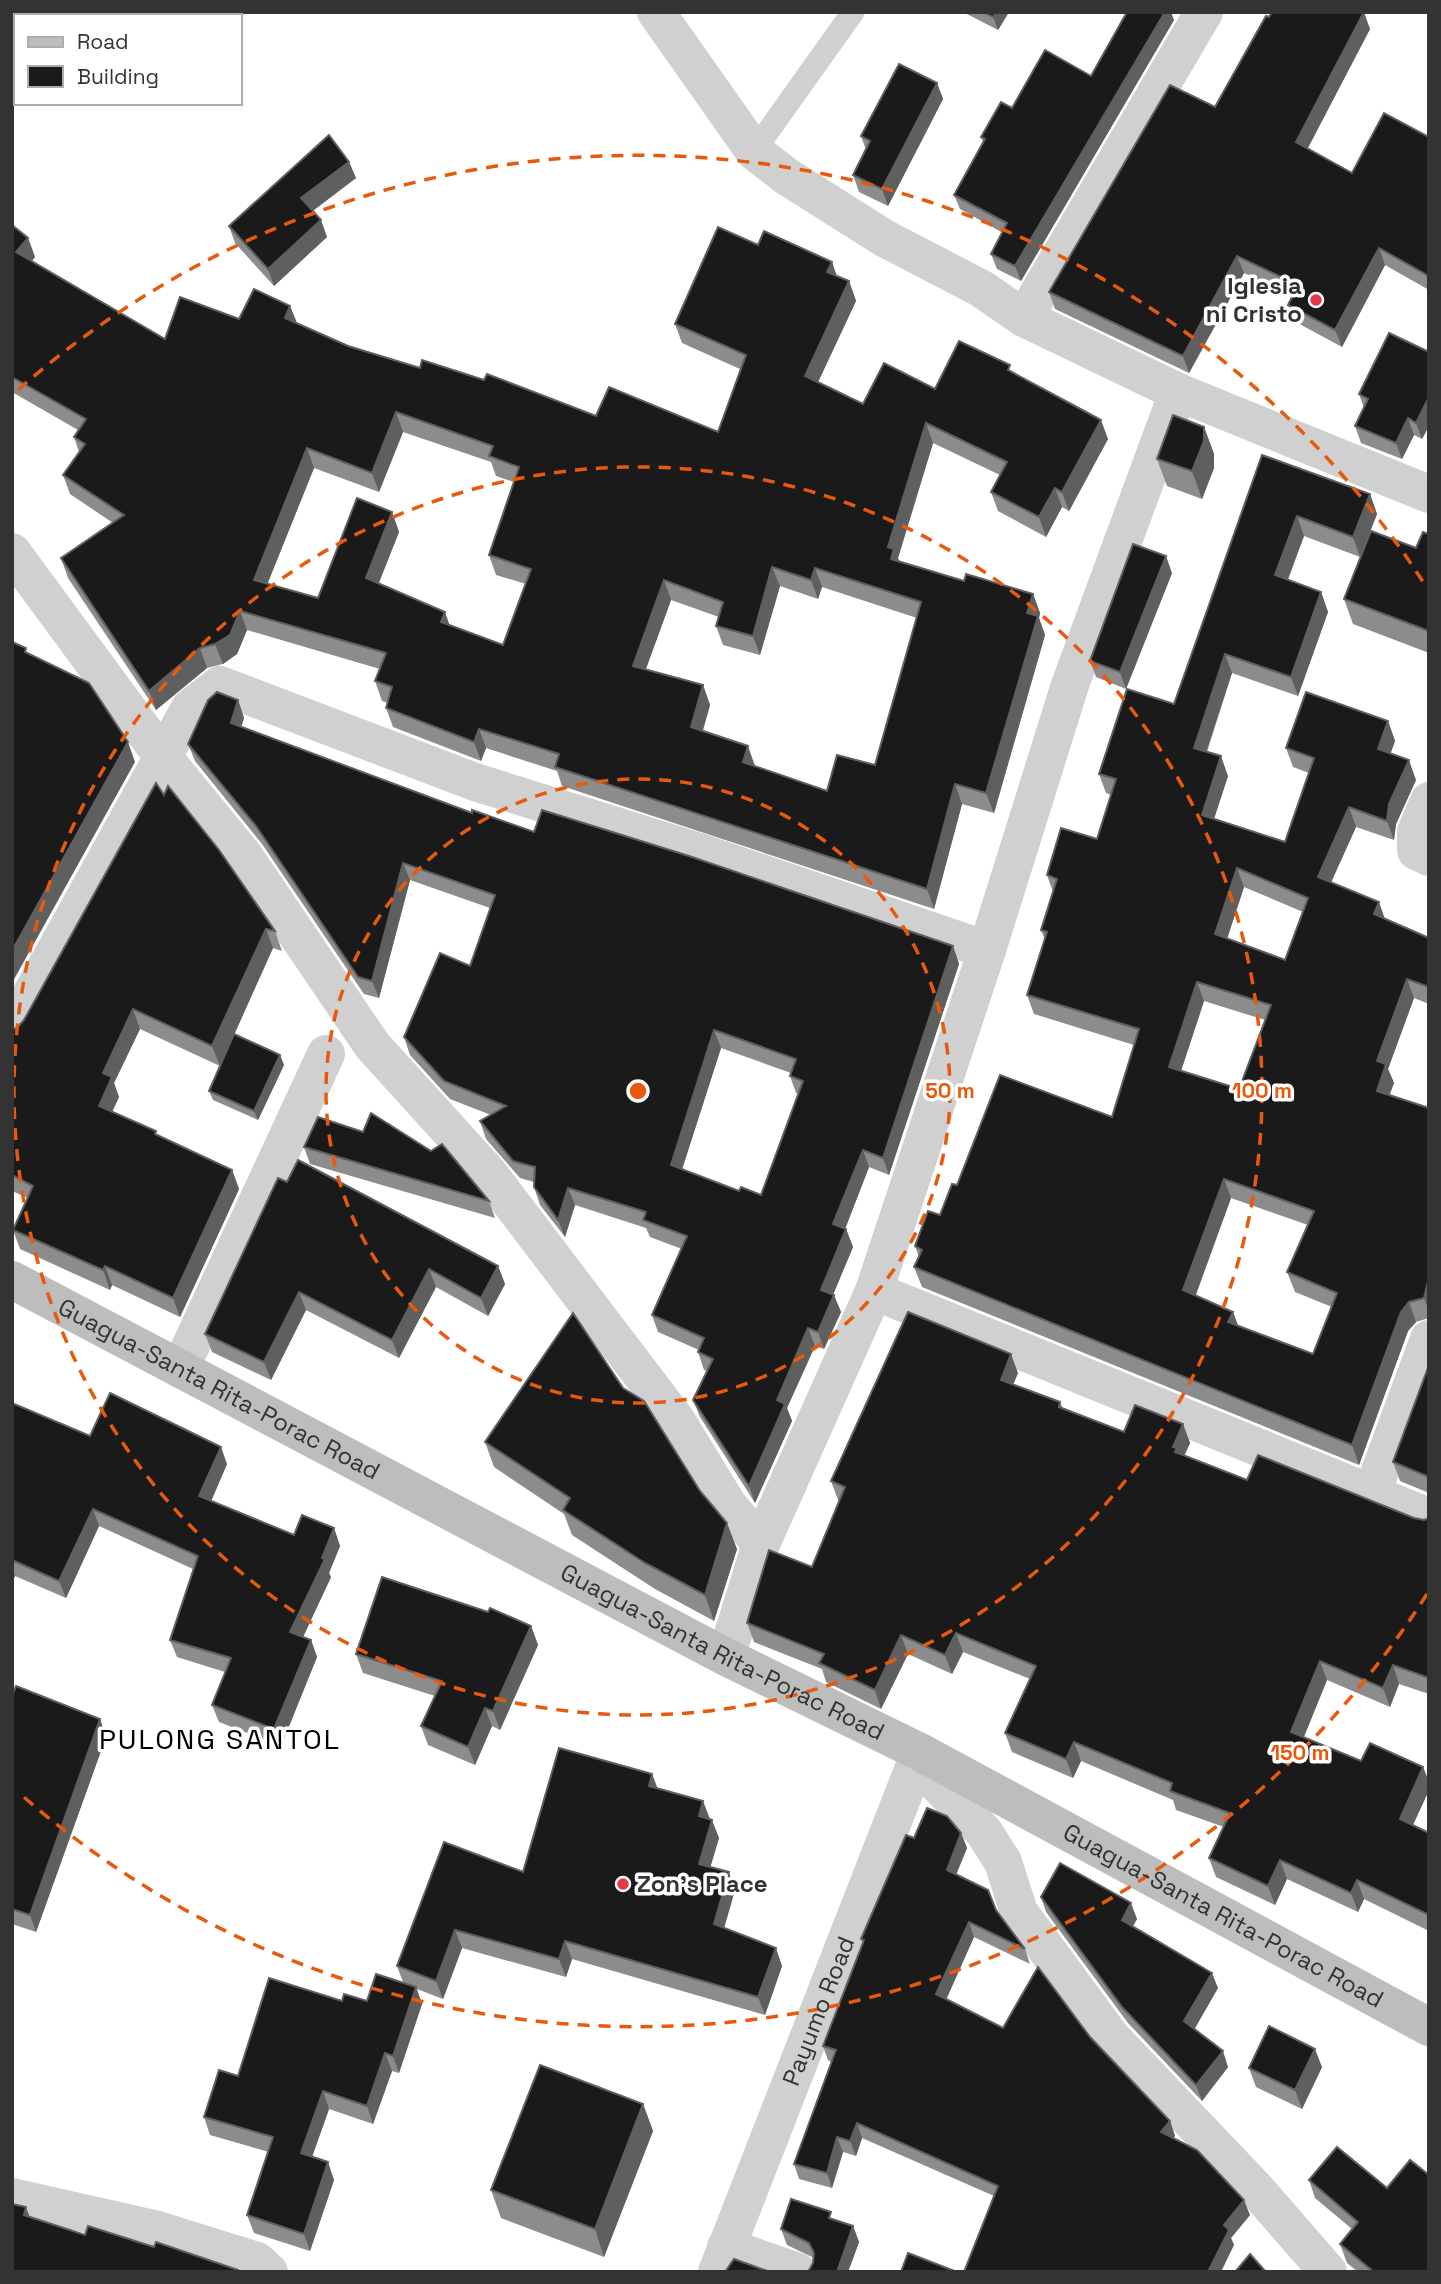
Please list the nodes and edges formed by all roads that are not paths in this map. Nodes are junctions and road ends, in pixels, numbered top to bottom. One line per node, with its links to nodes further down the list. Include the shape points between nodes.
1 (656, 12): 4 (street)
2 (853, 12): 4 (lane)
3 (1204, 12): 5 (street)
4 (754, 151): 5 (street, via 884,238 982,289)
5 (1024, 318): 6 (street)
6 (1178, 392): 7 (street); 12 (street, via 1070,685)
7 (1425, 484)
8 (12, 552): 9 (street)
9 (163, 757): 12 (street, via 190,708 220,684 475,782); 13 (street); 22 (street, via 244,856 372,1045 489,1174 606,1326)
10 (1429, 801): 11 (street, via 1416,832 1416,851)
11 (1429, 857)
12 (987, 950): 17 (street)
13 (24, 975): 14 (street)
14 (12, 1029)
15 (326, 1054): 19 (street)
16 (12, 1280): 19 (main road, Guagua-Santa Rita-Porac Road)
17 (874, 1291): 20 (street); 22 (street)
18 (1429, 1339): 20 (street)
19 (180, 1369): 23 (main road, Guagua-Santa Rita-Porac Road)
20 (1372, 1493): 21 (street)
21 (1429, 1517)
22 (761, 1544): 23 (street)
23 (726, 1657): 24 (main road, Guagua-Santa Rita-Porac Road)
24 (918, 1757): 25 (main road, Guagua-Santa Rita-Porac Road); 27 (street, Payumo Road); 30 (street, via 984,1832 1003,1862 1019,1912 1111,2038 1255,2188)
25 (1429, 2027)
26 (12, 2197): 28 (street, via 154,2229 257,2261)
27 (721, 2260): 29 (street)
28 (269, 2272)
29 (798, 2272)
30 (1328, 2272)

